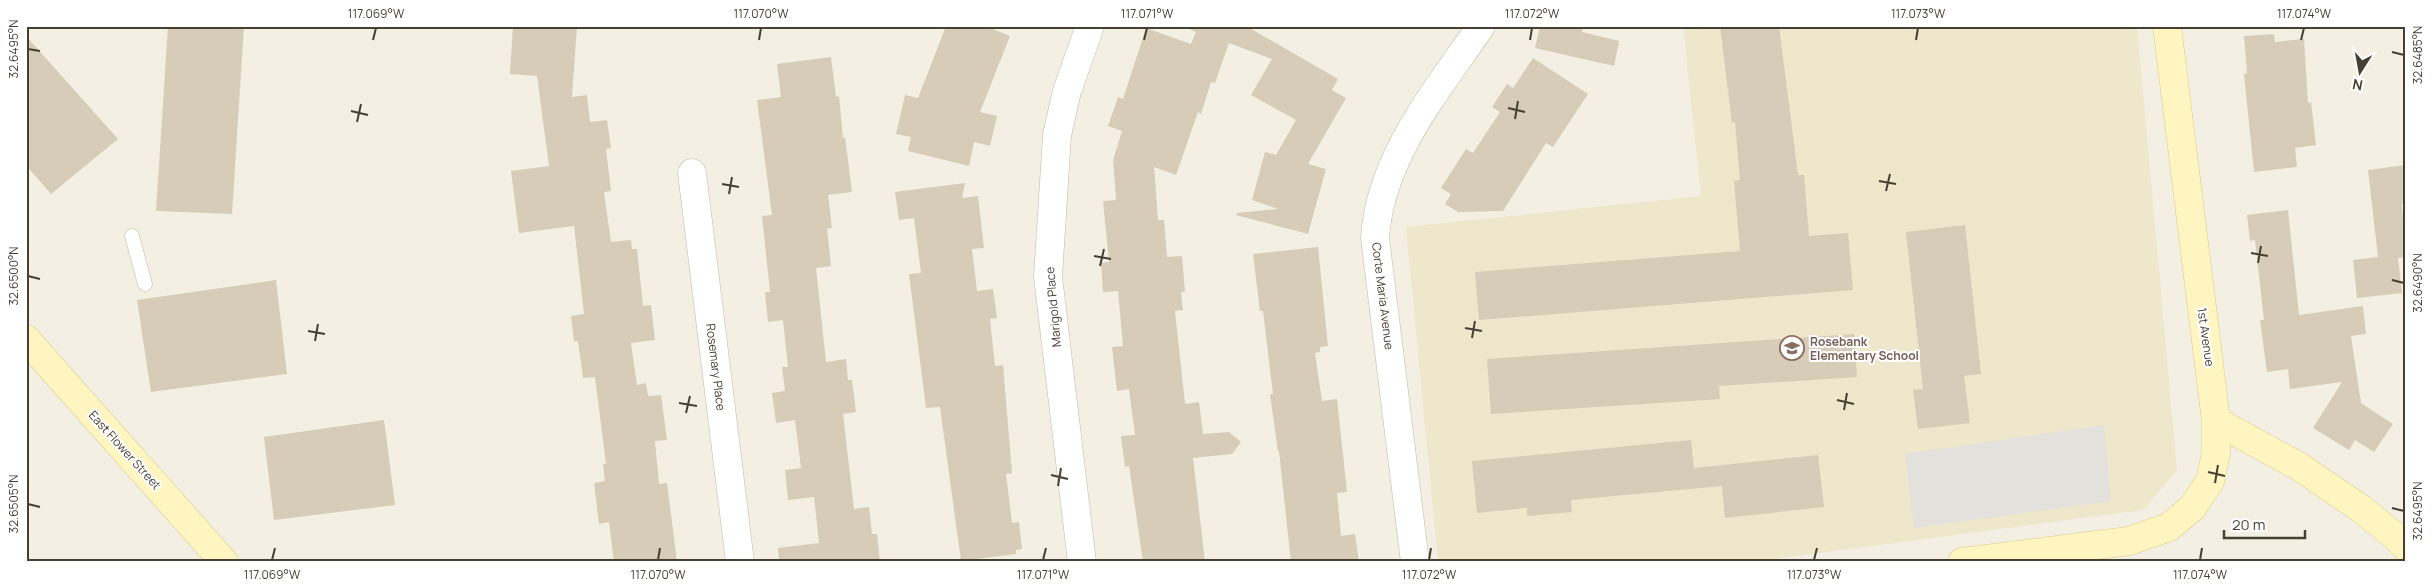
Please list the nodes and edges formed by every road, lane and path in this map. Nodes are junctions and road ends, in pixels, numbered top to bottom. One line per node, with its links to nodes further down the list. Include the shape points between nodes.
1 (1090, 26): 12 (street, Marigold Place, via 1057,135 1048,277)
2 (1481, 26): 13 (street, Corte Maria Avenue, via 1398,154 1383,190 1376,224 1375,238)
3 (2167, 26): 8 (street, 1st Avenue)
4 (692, 173): 11 (street, Rosemary Place)
5 (132, 236): 6 (lane)
6 (146, 284)
7 (26, 339): 10 (street, East Flower Street)
8 (2216, 421): 9 (street, via 2300,467 2360,508); 14 (street, via 2216,453 2210,481 2192,508 2170,527 2129,541)
9 (2406, 547)
10 (224, 562)
11 (740, 562)
12 (1082, 562)
13 (1415, 562)
14 (1962, 562)

